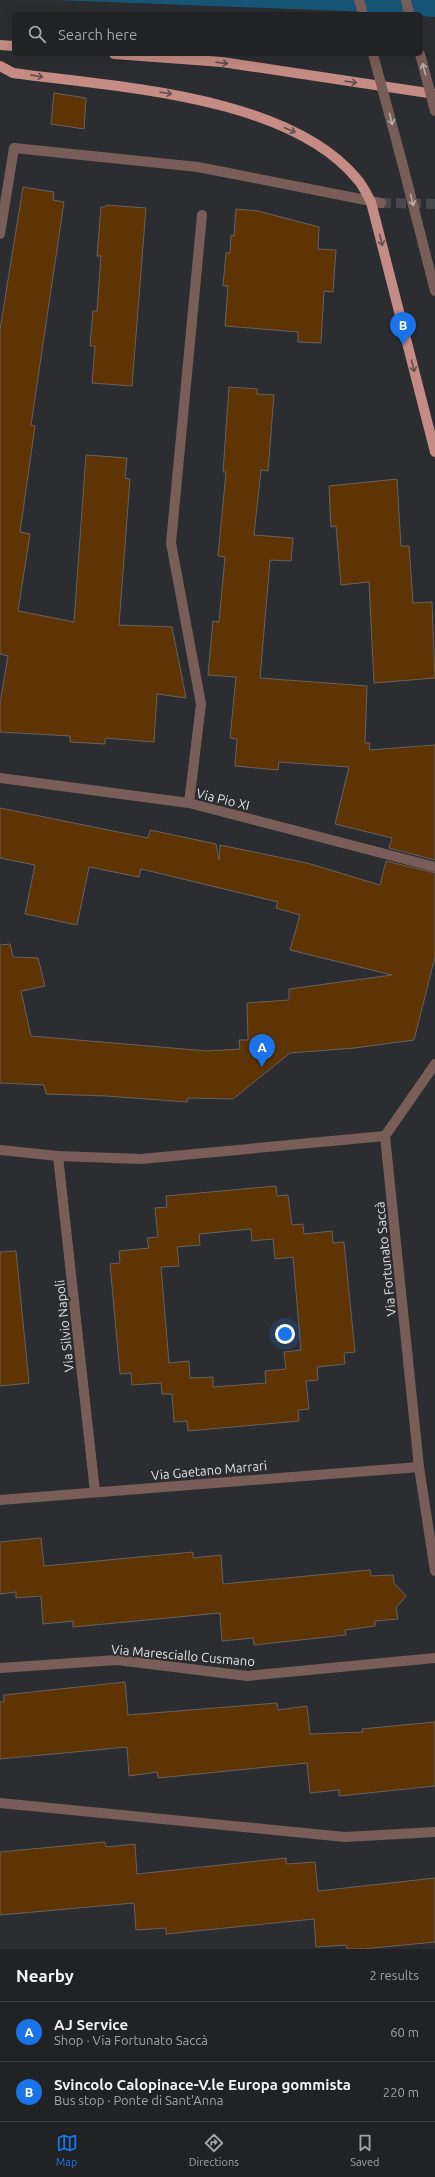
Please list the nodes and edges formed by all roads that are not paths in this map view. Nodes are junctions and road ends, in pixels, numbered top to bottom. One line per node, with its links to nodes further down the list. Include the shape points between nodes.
1 (359, 0): 3 (street)
2 (406, 0): 4 (street)
3 (362, 12)
4 (409, 12)
5 (0, 45): 6 (main road)
6 (12, 46)
7 (141, 56): 11 (main road, one-way to 11, via 222,62)
8 (374, 56): 16 (street, one-way to 16, bridge)
9 (421, 56): 12 (street, one-way to 9, bridge)
10 (0, 66): 13 (main road, one-way to 13, via 13,73 180,95 239,110 294,131 331,154 358,179)
11 (435, 94)
12 (435, 111)
13 (376, 203): 15 (street, via 198,167 14,148); 17 (main road, one-way to 17)
14 (202, 215): 19 (street, via 171,543 201,704)
15 (0, 234)
16 (435, 291)
17 (435, 452)
18 (0, 778): 19 (street, Via Pio XI)
19 (189, 803): 20 (street, Via Pio XI)
20 (435, 867)
21 (435, 1064): 22 (street)
22 (385, 1136): 24 (street, via 141,1159); 25 (street, Via Fortunato Saccà)
23 (0, 1150): 24 (street)
24 (58, 1156): 26 (street, Via Silvio Napoli)
25 (419, 1467): 26 (street, Via Gaetano Marrari); 28 (street, Via Fortunato Saccà)
26 (95, 1492): 27 (street, Via Gaetano Marrari)
27 (0, 1500)
28 (435, 1572)
29 (435, 1658): 30 (street, Via Maresciallo Cusmano, via 247,1676 117,1660)
30 (0, 1668)
31 (0, 1803): 32 (street, via 344,1837)
32 (435, 1832)

